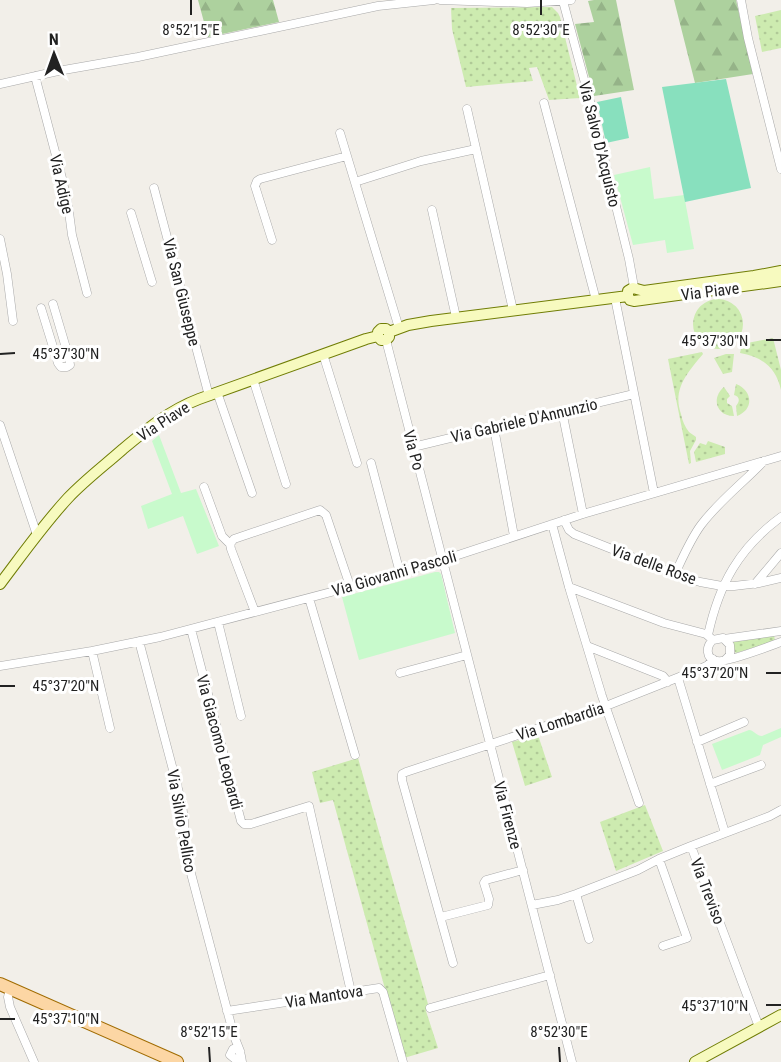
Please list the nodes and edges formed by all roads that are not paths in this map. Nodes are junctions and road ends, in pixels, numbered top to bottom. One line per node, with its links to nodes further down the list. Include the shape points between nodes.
1 (434, 0): 6 (street, via 378,6)
2 (440, 0): 5 (street)
3 (567, 0): 5 (street); 24 (street, Via Salvo D'Acquisto)
4 (741, 0): 13 (street)
5 (493, 1)
6 (35, 76): 7 (street); 23 (street, Via Adige, via 66,192)
7 (0, 84)
8 (544, 103): 26 (street)
9 (467, 110): 11 (street)
10 (340, 133): 12 (street, Via Po)
11 (476, 149): 14 (street, via 420,161); 29 (street)
12 (346, 156): 14 (street, Via Po); 19 (street, via 257,181 255,186)
13 (781, 169)
14 (355, 182): 32 (street, Via Po)
15 (154, 188): 35 (street, Via San Giuseppe)
16 (432, 210): 30 (street)
17 (131, 213): 22 (street)
18 (0, 239): 31 (street)
19 (272, 240)
20 (781, 271): 24 (street, Via Piave)
21 (781, 281): 24 (street, Via Piave)
22 (152, 282)
23 (87, 293)
24 (635, 294): 25 (street, Via Piave)
25 (615, 298): 26 (street, Via Piave); 36 (street)
26 (596, 300): 29 (street, Via Piave)
27 (53, 304): 28 (street, via 69,358 67,367 58,363)
28 (41, 308)
29 (513, 310): 30 (street, Via Piave)
30 (456, 317): 32 (street, Via Piave, via 412,324)
31 (13, 321)
32 (388, 334): 33 (street, Via Piave); 40 (street, Via Po)
33 (322, 354): 34 (street, Via Piave); 43 (street)
34 (253, 380): 35 (street, Via Piave); 46 (street)
35 (213, 394): 49 (street, Via San Giuseppe); 55 (street, Via Piave, via 172,412 132,442 74,492)
36 (634, 394): 37 (street, Via Gabriele D'Annunzio); 50 (street)
37 (562, 411): 39 (street, Via Gabriele D'Annunzio); 51 (street)
38 (0, 425): 55 (street)
39 (494, 428): 40 (street, Via Gabriele D'Annunzio); 56 (street)
40 (413, 447): 59 (street, Via Po)
41 (781, 456): 42 (street, Via Giovanni Pascoli)
42 (764, 461): 45 (street, Via Giovanni Pascoli); 47 (street)
43 (357, 463)
44 (371, 463): 60 (street)
45 (732, 470): 47 (street); 50 (street, Via Giovanni Pascoli)
46 (286, 484)
47 (739, 485): 61 (street, via 700,527)
48 (204, 487): 57 (street, via 222,536)
49 (252, 493)
50 (654, 493): 51 (street, Via Giovanni Pascoli)
51 (583, 514): 53 (street, Via Giovanni Pascoli)
52 (781, 517): 66 (street, via 752,541)
53 (564, 520): 54 (street, Via Giovanni Pascoli); 61 (street, Via delle Rose, via 574,534)
54 (552, 524): 56 (street, Via Giovanni Pascoli); 67 (street)
55 (37, 535): 63 (street, Via Piave)
56 (513, 536): 59 (street, Via Giovanni Pascoli)
57 (230, 543): 65 (street, via 320,510 326,514); 69 (street)
58 (781, 553): 64 (street)
59 (443, 560): 60 (street, Via Giovanni Pascoli); 79 (street, Via Firenze)
60 (400, 573): 65 (street, Via Giovanni Pascoli)
61 (675, 574): 66 (street, Via delle Rose)
62 (781, 578): 64 (street, Via delle Rose)
63 (0, 584)
64 (754, 584): 66 (street, Via delle Rose)
65 (350, 586): 68 (street, Via Giovanni Pascoli)
66 (722, 586): 73 (street)
67 (569, 587): 73 (street); 77 (street)
68 (309, 598): 69 (street, Via Giovanni Pascoli); 92 (street)
69 (255, 612): 70 (street, Via Giovanni Pascoli)
70 (218, 622): 71 (street, Via Giovanni Pascoli); 87 (street)
71 (191, 629): 75 (street, Via Giovanni Pascoli); 109 (street, Via Giacomo Leopardi, via 241,821 251,825 309,806)
72 (781, 631): 74 (street); 76 (street, via 777,637)
73 (710, 637): 74 (street); 80 (street, via 708,648)
74 (724, 639): 81 (street, via 731,648)
75 (139, 641): 78 (street, Via Giovanni Pascoli); 111 (street, Via Silvio Pellico, via 182,804 184,847)
76 (781, 642): 81 (street)
77 (587, 646): 85 (street, via 662,675); 86 (street)
78 (92, 651): 82 (street, Via Giovanni Pascoli); 89 (street)
79 (467, 655): 83 (street); 91 (street, Via Firenze)
80 (713, 659): 81 (street); 84 (street, Via Lombardia)
81 (725, 660)
82 (0, 666)
83 (400, 673)
84 (678, 678): 85 (street, Via Lombardia); 90 (street)
85 (668, 682): 86 (street, Via Lombardia)
86 (606, 706): 91 (street, Via Lombardia); 95 (street)
87 (241, 716)
88 (744, 723): 90 (street)
89 (110, 728)
90 (697, 742): 94 (street)
91 (490, 744): 100 (street, Via Firenze); 103 (street, Via Lombardia, via 402,774)
92 (355, 755)
93 (761, 765): 94 (street)
94 (710, 784): 97 (street)
95 (639, 803)
96 (781, 810): 97 (street, Via Treviso)
97 (725, 833): 98 (street, Via Treviso)
98 (691, 846): 99 (street); 113 (street, Via Treviso)
99 (659, 859): 101 (street); 105 (street, via 687,938)
100 (523, 870): 102 (street, Via Firenze); 103 (street, via 486,879 488,905)
101 (576, 894): 102 (street); 104 (street)
102 (532, 905): 107 (street, Via Firenze)
103 (441, 917): 106 (street)
104 (589, 939)
105 (663, 946)
106 (453, 963)
107 (550, 975): 110 (street); 118 (street, Via Firenze)
108 (5, 987): 115 (street); 116 (main road)
109 (351, 992): 111 (street, Via Mantova); 117 (street, Via Mantova, via 382,990)
110 (430, 1008)
111 (227, 1011): 114 (street, Via Silvio Pellico, via 234,1036)
112 (781, 1015): 113 (street)
113 (759, 1027): 119 (street)
114 (233, 1057)
115 (34, 1062)
116 (177, 1062)
117 (403, 1062)
118 (572, 1062)
119 (694, 1062)

